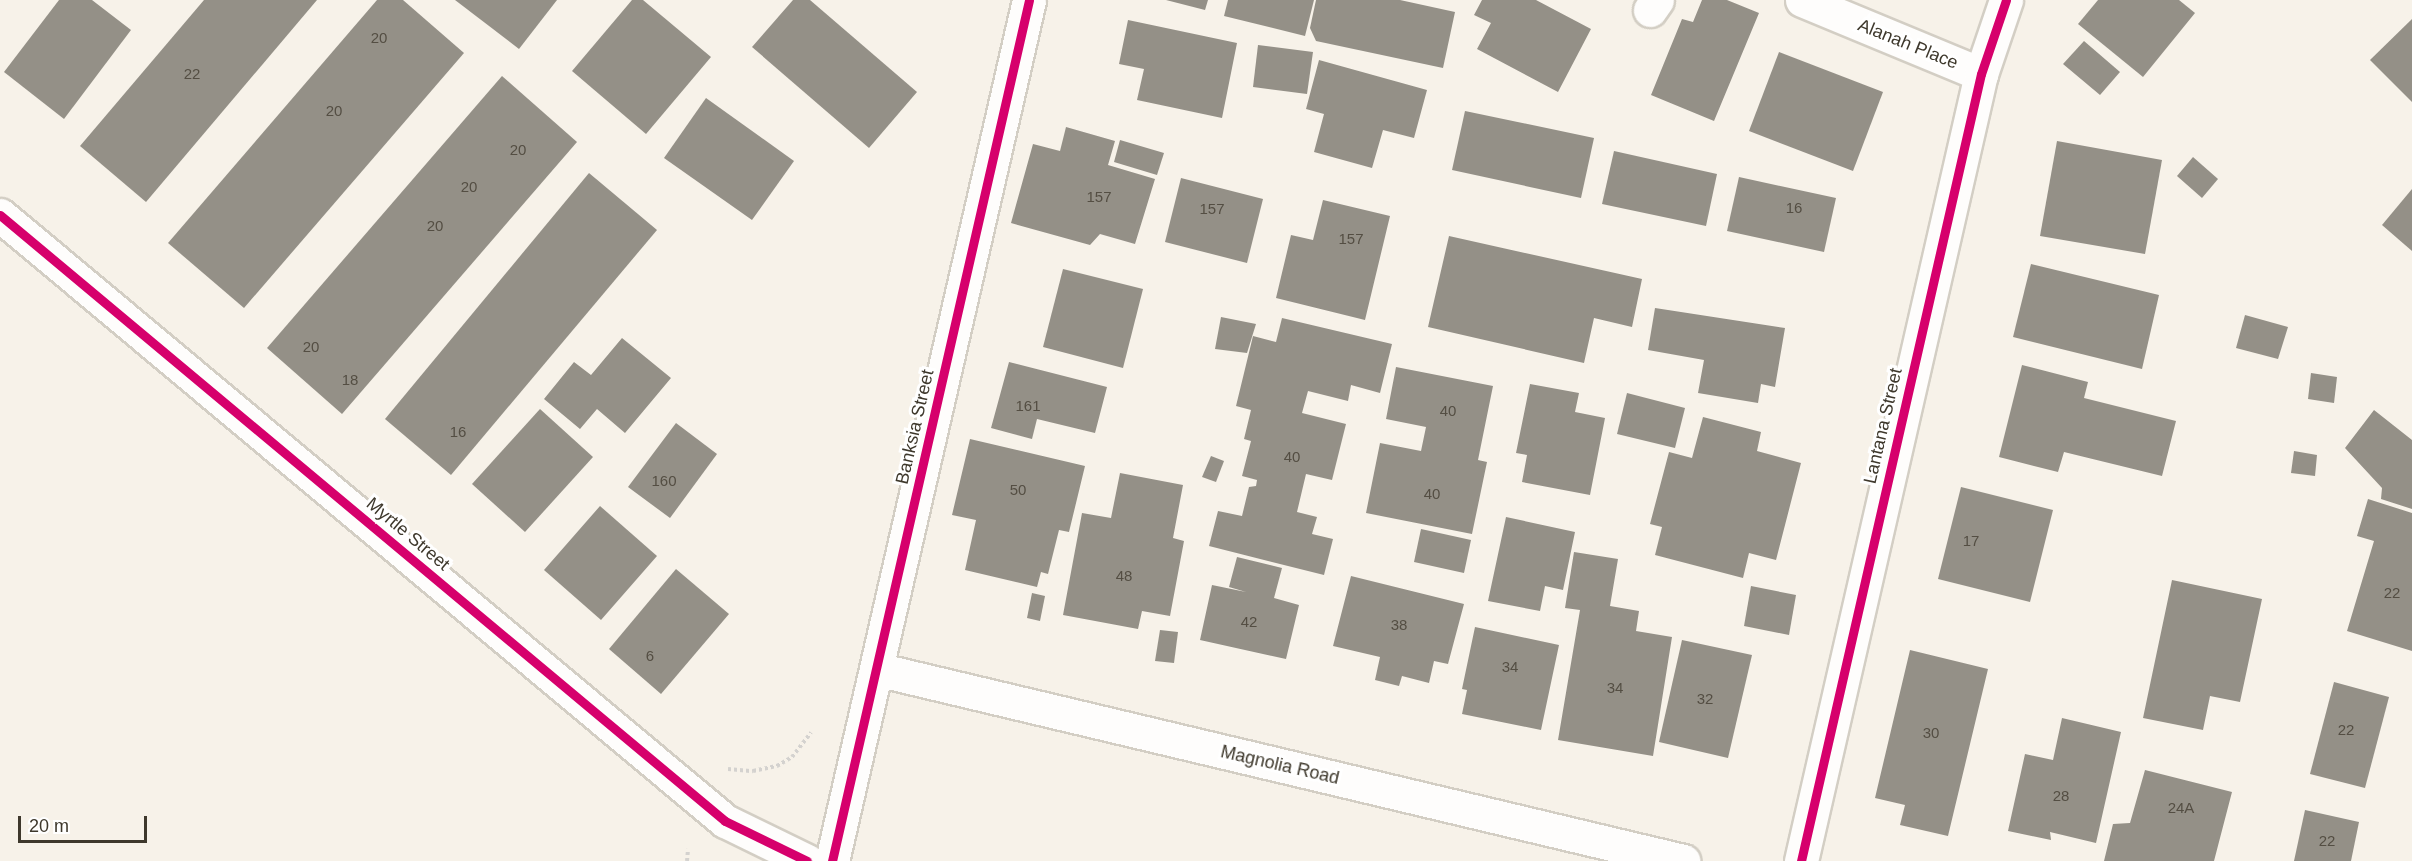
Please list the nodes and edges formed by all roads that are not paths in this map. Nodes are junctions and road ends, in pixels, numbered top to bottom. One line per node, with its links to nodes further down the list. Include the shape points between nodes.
1 (1029, 0): 6 (street, Banksia Street)
2 (1802, 0): 4 (street, Alanah Place)
3 (2006, 0): 4 (street, Lantana Street)
4 (1981, 74): 10 (street, Lantana Street)
5 (0, 214): 7 (street, Myrtle Street, via 725,821)
6 (876, 669): 8 (street, Banksia Street); 9 (street, Magnolia Road)
7 (807, 861)
8 (832, 861)
9 (1683, 861)
10 (1801, 861)

